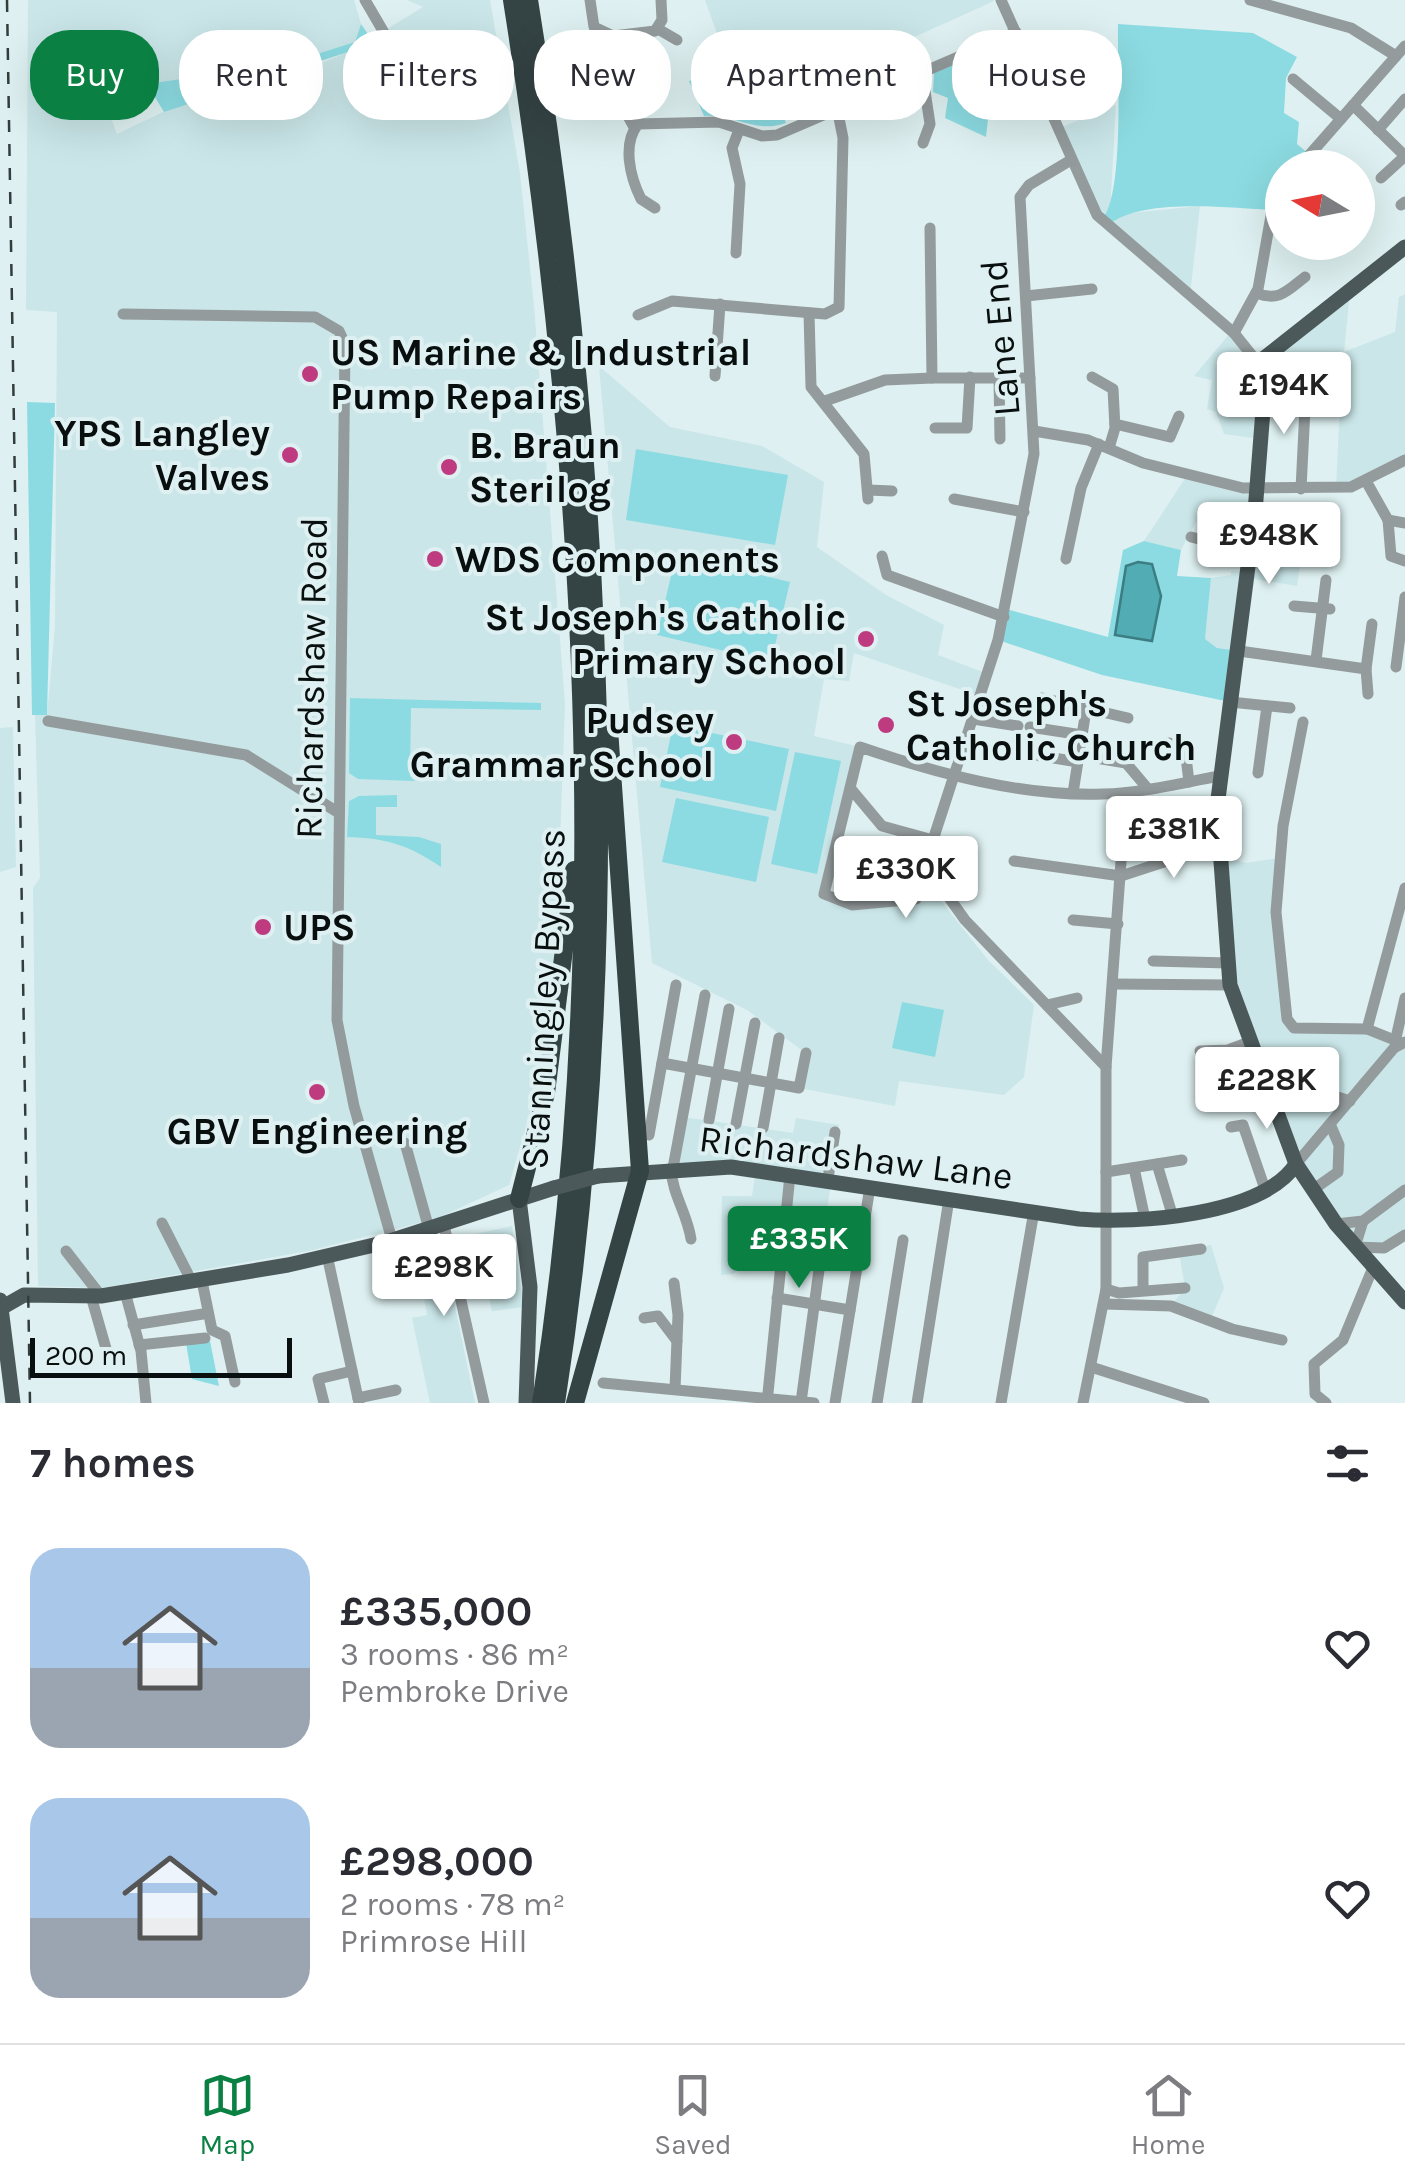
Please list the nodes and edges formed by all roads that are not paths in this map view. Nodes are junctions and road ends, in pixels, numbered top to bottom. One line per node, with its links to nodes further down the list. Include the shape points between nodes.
1 (365, 0): 9 (street)
2 (509, 0): 108 (highway, Stanningley Bypass, via 557,358 582,638)
3 (530, 0): 73 (highway, Stanningley Bypass)
4 (590, 0): 8 (street, via 594,26 605,34)
5 (661, 0): 8 (street)
6 (1001, 0): 10 (street)
7 (1250, 0): 12 (street, via 1352,28)
8 (658, 28): 11 (street)
9 (382, 30)
10 (1015, 30)
11 (677, 40)
12 (1401, 51): 15 (street)
13 (1293, 79): 21 (street)
14 (1405, 98): 24 (street)
15 (1353, 105): 21 (street); 24 (street)
16 (630, 120): 22 (street)
17 (811, 120): 23 (street, via 777,136)
18 (840, 120): 40 (street, via 842,301 830,314)
19 (929, 120): 25 (street)
20 (1054, 120): 28 (street)
21 (1341, 120): 26 (street)
22 (634, 126): 23 (street, via 711,121); 30 (street, via 628,143 636,190)
23 (739, 130): 34 (street, via 732,148 740,184 732,219)
24 (1378, 130): 27 (street)
25 (923, 143)
26 (1314, 150)
27 (1405, 156): 29 (street)
28 (1071, 160): 38 (street, Lane End, via 1020,197); 43 (street, via 1097,215)
29 (1381, 178)
30 (654, 208)
31 (930, 228): 47 (street)
32 (1265, 246): 37 (street)
33 (1405, 247): 44 (main road)
34 (736, 253)
35 (1305, 277): 37 (street, via 1272,300)
36 (1092, 289): 38 (street)
37 (1256, 293): 43 (street)
38 (1026, 296): 50 (street, Lane End)
39 (720, 304): 40 (street); 42 (street, via 672,301); 45 (street)
40 (809, 313): 52 (street, via 810,387)
41 (124, 314): 107 (street, Richardshaw Road, via 314,318 339,331 345,344)
42 (638, 314)
43 (1234, 333): 44 (street)
44 (1258, 362): 61 (main road, via 1263,410)
45 (715, 376)
46 (1092, 377): 54 (street, via 1119,386)
47 (932, 378): 48 (street); 52 (street, via 884,380)
48 (970, 378): 49 (street); 55 (street, via 967,428)
49 (999, 378): 50 (street); 57 (street)
50 (1030, 378): 56 (street, Lane End)
51 (1306, 388): 62 (street)
52 (825, 401): 63 (street, via 864,454 868,495)
53 (1179, 416): 54 (street, via 1170,437)
54 (1115, 424): 58 (street)
55 (935, 428)
56 (1034, 431): 58 (street, Lane End); 65 (street)
57 (1000, 439)
58 (1104, 446): 61 (street, Lane End, via 1159,468); 71 (street, via 1081,488)
59 (1405, 460): 60 (street, Lane End)
60 (1366, 481): 62 (street, Lane End); 66 (street)
61 (1256, 489): 62 (street, Lane End); 69 (main road)
62 (1301, 489)
63 (892, 491)
64 (954, 498): 65 (street)
65 (1024, 512): 78 (street)
66 (1388, 520): 67 (street); 72 (street, via 1392,556)
67 (1405, 523)
68 (1191, 537): 69 (street)
69 (1250, 552): 80 (main road)
70 (882, 556): 78 (street, via 883,580)
71 (1066, 559)
72 (1405, 561)
73 (593, 569): 158 (highway); 217 (highway, Stanningley Bypass, via 599,942 584,1191)
74 (1326, 580): 77 (street)
75 (1405, 598): 83 (street)
76 (1294, 606): 77 (street)
77 (1326, 608): 81 (street, via 1315,628)
78 (1004, 617): 91 (street)
79 (1372, 624): 82 (street)
80 (1239, 651): 81 (street); 84 (main road)
81 (1316, 660): 82 (street)
82 (1366, 668): 85 (street)
83 (1396, 668)
84 (1232, 690): 87 (street); 101 (main road)
85 (1368, 694)
86 (1042, 698): 89 (street)
87 (1267, 706): 88 (street); 99 (street)
88 (1290, 708)
89 (1086, 710): 90 (street); 94 (street)
90 (1128, 718)
91 (973, 719): 94 (street); 100 (street)
92 (48, 720): 107 (street, via 246,755)
93 (1303, 722): 127 (street, via 1283,826 1276,912 1288,1020 1294,1028)
94 (1082, 735): 98 (street)
95 (1168, 743): 102 (street, via 1185,750)
96 (1029, 754): 98 (street)
97 (1096, 758): 104 (street, via 1126,764)
98 (1078, 762): 105 (street)
99 (1258, 772)
100 (954, 776): 103 (street, via 860,747); 105 (street); 109 (street)
101 (1219, 776): 102 (street); 117 (main road)
102 (1189, 782): 104 (street)
103 (851, 789): 109 (street, via 882,826); 109 (street, via 824,894 852,905 916,899)
104 (1148, 789): 106 (street)
105 (1073, 793): 106 (street)
106 (1126, 793): 112 (street)
107 (339, 812): 180 (street, Richardshaw Road, via 340,1044)
108 (584, 812): 166 (highway, via 546,1092); 217 (highway, Stanningley Bypass, via 572,1143)
109 (933, 840): 124 (street, via 950,899)
110 (1168, 840): 112 (street, via 1167,861)
111 (1014, 861): 112 (street)
112 (1121, 876): 115 (street)
113 (1405, 888): 127 (street)
114 (1073, 920): 115 (street)
115 (1118, 924): 118 (street)
116 (1152, 961): 117 (street)
117 (1228, 963): 120 (main road)
118 (1113, 984): 120 (street); 135 (street)
119 (676, 985): 134 (street)
120 (1230, 986): 129 (main road)
121 (705, 995): 136 (street)
122 (1077, 998): 124 (street)
123 (1405, 998): 130 (street)
124 (1047, 1005): 135 (street)
125 (729, 1009): 138 (street)
126 (755, 1023): 139 (street)
127 (1366, 1029): 130 (street)
128 (780, 1038): 141 (street)
129 (1252, 1041): 131 (street); 133 (main road)
130 (1401, 1041): 143 (street)
131 (1200, 1050)
132 (806, 1053): 141 (street, via 800,1088)
133 (1261, 1061): 137 (street); 140 (main road)
134 (662, 1063): 136 (street); 151 (street)
135 (1106, 1066): 159 (street)
136 (692, 1068): 138 (street); 156 (street)
137 (1226, 1071)
138 (718, 1074): 139 (street); 145 (street)
139 (745, 1078): 141 (street); 146 (street)
140 (1267, 1079): 142 (main road); 143 (street)
141 (771, 1083): 149 (street)
142 (1272, 1097): 144 (street); 155 (main road)
143 (1350, 1101): 147 (street)
144 (1211, 1106)
145 (709, 1120)
146 (736, 1124)
147 (1330, 1124): 155 (street); 163 (street, via 1340,1157 1335,1176)
148 (1230, 1127): 165 (street, via 1242,1124)
149 (763, 1128)
150 (835, 1132): 161 (street)
151 (649, 1135)
152 (405, 1143): 176 (street)
153 (1182, 1160): 154 (street)
154 (1157, 1164): 157 (street); 169 (street)
155 (1296, 1164): 163 (main road); 165 (main road)
156 (672, 1168): 158 (main road, Richardshaw Lane); 160 (main road, Richardshaw Lane); 178 (street, via 672,1190)
157 (1134, 1168): 159 (street); 170 (street)
158 (640, 1171): 166 (main road, Richardshaw Lane, bridge, via 598,1176); 225 (highway)
159 (1106, 1172): 171 (street)
160 (790, 1175): 161 (main road, Richardshaw Lane); 195 (street)
161 (828, 1179): 162 (main road, Richardshaw Lane)
162 (870, 1187): 167 (main road, Richardshaw Lane); 200 (street)
163 (1314, 1190): 174 (main road)
164 (1405, 1190): 172 (street)
165 (1266, 1192): 169 (main road, Richardshaw Lane)
166 (520, 1200): 176 (main road); 224 (main road, via 530,1288)
167 (949, 1200): 168 (main road, Richardshaw Lane); 229 (street)
168 (1034, 1211): 171 (main road, Richardshaw Lane); 230 (street)
169 (1172, 1214): 170 (main road, Richardshaw Lane)
170 (1144, 1219): 171 (main road, Richardshaw Lane)
171 (1106, 1221): 189 (street)
172 (1363, 1221): 174 (street); 181 (street)
173 (162, 1223): 187 (street)
174 (1336, 1224): 181 (main road)
175 (825, 1226): 199 (street)
176 (437, 1227): 180 (main road); 223 (street)
177 (1405, 1236): 182 (street)
178 (691, 1239)
179 (903, 1240): 228 (street)
180 (389, 1241): 185 (main road); 192 (street, Richardshaw Road, via 398,1292)
181 (1355, 1247): 182 (street); 186 (main road)
182 (1384, 1248): 186 (street)
183 (1201, 1249): 191 (street, via 1143,1257)
184 (66, 1251): 194 (street)
185 (327, 1255): 187 (main road); 210 (street)
186 (1376, 1273): 196 (main road); 233 (street, via 1343,1340 1314,1364 1315,1394)
187 (197, 1281): 193 (main road); 212 (street, via 212,1330 225,1336)
188 (674, 1282): 206 (street)
189 (1106, 1288): 191 (street); 198 (street)
190 (1185, 1288): 191 (street)
191 (1143, 1290)
192 (408, 1291)
193 (124, 1292): 194 (main road); 203 (street)
194 (96, 1296): 197 (main road, via 24,1295); 208 (street)
195 (777, 1298): 199 (street); 218 (street)
196 (1405, 1302)
197 (2, 1303): 211 (main road)
198 (1104, 1304): 205 (street, via 1170,1306); 209 (street)
199 (814, 1305): 200 (street); 219 (street)
200 (850, 1310): 227 (street)
201 (202, 1314): 203 (street)
202 (644, 1318): 206 (street, via 658,1316)
203 (132, 1325): 207 (street)
204 (205, 1338): 207 (street)
205 (1282, 1340)
206 (677, 1341): 215 (street)
207 (139, 1345): 221 (street)
208 (109, 1359)
209 (1091, 1367): 231 (street); 232 (street)
210 (352, 1371): 216 (street); 222 (street, via 318,1379)
211 (6, 1376): 220 (main road)
212 (235, 1382)
213 (603, 1383): 215 (street)
214 (396, 1390): 216 (street)
215 (675, 1390): 218 (street)
216 (358, 1400)
217 (545, 1400)
218 (768, 1401): 219 (street)
219 (801, 1402): 226 (street)
220 (13, 1403)
221 (146, 1403)
222 (324, 1403)
223 (484, 1403)
224 (526, 1403)
225 (575, 1403)
226 (814, 1403)
227 (835, 1403)
228 (878, 1403)
229 (918, 1403)
230 (1001, 1403)
231 (1083, 1403)
232 (1204, 1403)
233 (1326, 1403)

